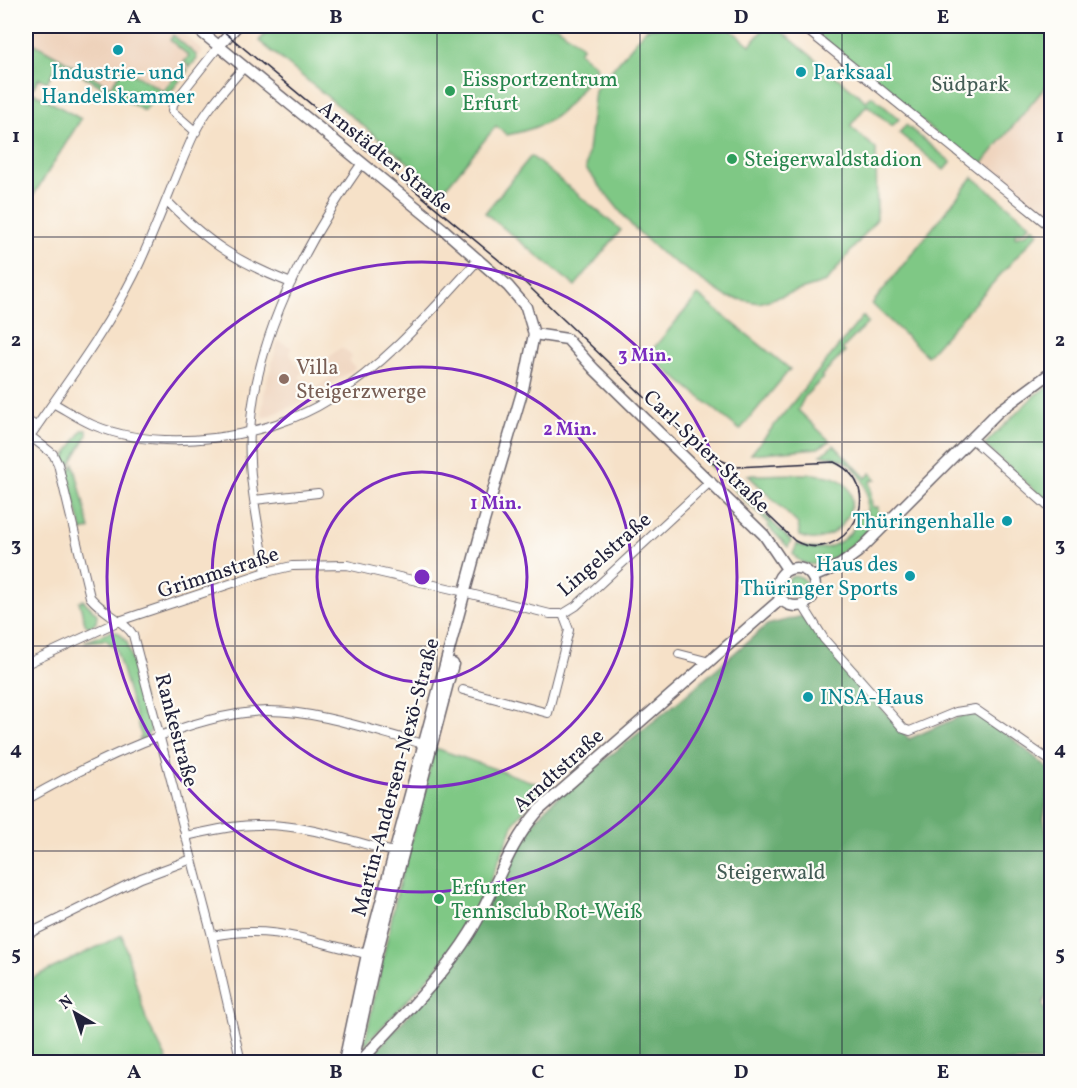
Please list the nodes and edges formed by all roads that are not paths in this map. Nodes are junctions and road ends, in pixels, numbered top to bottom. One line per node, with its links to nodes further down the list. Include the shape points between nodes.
1 (194, 26): 4 (main road, Arnstädter Straße)
2 (237, 26): 4 (main road)
3 (802, 26): 9 (street)
4 (219, 46): 5 (main road, Arnstädter Straße); 6 (street, via 178,96 172,111)
5 (244, 67): 6 (street); 7 (main road, Arnstädter Straße)
6 (196, 132): 8 (street)
7 (362, 163): 10 (main road, Arnstädter Straße); 11 (street)
8 (167, 201): 11 (street, via 196,231 225,252); 14 (street, via 134,275)
9 (1052, 228)
10 (479, 259): 12 (main road, Arnstädter Straße, via 526,306); 17 (street, via 406,337 354,383 302,415)
11 (291, 284): 17 (street, via 263,356)
12 (534, 334): 20 (main road, Carl-Spier-Straße, via 567,339); 27 (main road, Martin-Andersen-Nexö-Straße, via 491,504 488,531)
13 (1052, 372): 19 (main road, via 1005,406)
14 (53, 403): 16 (street); 17 (street, via 113,432 172,440)
15 (26, 420): 16 (street)
16 (36, 426): 18 (street)
17 (250, 433): 22 (street)
18 (28, 439): 31 (street, Rankestraße, via 53,454 87,589 101,609)
19 (972, 440): 23 (street); 26 (main road, via 858,552)
20 (711, 481): 24 (main road, Carl-Spier-Straße, via 764,535); 30 (street, Lingelstraße, via 576,606)
21 (318, 493): 22 (street)
22 (254, 501): 25 (street)
23 (1052, 510)
24 (787, 569): 26 (main road, via 801,568); 28 (main road, via 778,579)
25 (266, 572): 27 (street, Grimmstraße, via 309,564 347,565); 31 (street, Grimmstraße)
26 (813, 577): 29 (main road, via 813,596)
27 (468, 593): 30 (street, Lingelstraße); 37 (main road, Martin-Andersen-Nexö-Straße); 48 (main road, Martin-Andersen-Nexö-Straße)
28 (781, 599): 29 (main road, via 790,605); 33 (main road, Arndtstraße)
29 (802, 604): 38 (street, via 824,639 904,729 910,731 956,712 975,709)
30 (562, 614): 35 (street, via 569,630 548,713)
31 (119, 621): 34 (street, Grimmstraße); 36 (street, Rankestraße, via 133,635)
32 (679, 654): 33 (street)
33 (709, 663): 49 (main road, Arndtstraße, via 539,810 521,831 478,919 456,953)
34 (26, 664)
35 (463, 690)
36 (161, 737): 37 (street, via 214,719 269,711 315,716); 39 (street, via 111,757); 40 (street, Rankestraße)
37 (424, 744): 41 (main road, Martin-Andersen-Nexö-Straße)
38 (1052, 762)
39 (26, 800)
40 (185, 836): 41 (street, via 234,827 280,826 338,836); 42 (street, Rankestraße)
41 (394, 852): 45 (main road, Martin-Andersen-Nexö-Straße)
42 (192, 859): 43 (street, via 141,878); 44 (street, Rankestraße)
43 (26, 934)
44 (212, 936): 45 (street, via 238,931 272,932); 46 (street, Rankestraße)
45 (367, 954): 47 (main road, Martin-Andersen-Nexö-Straße)
46 (241, 1062)
47 (344, 1062)
48 (353, 1062)
49 (360, 1062)

